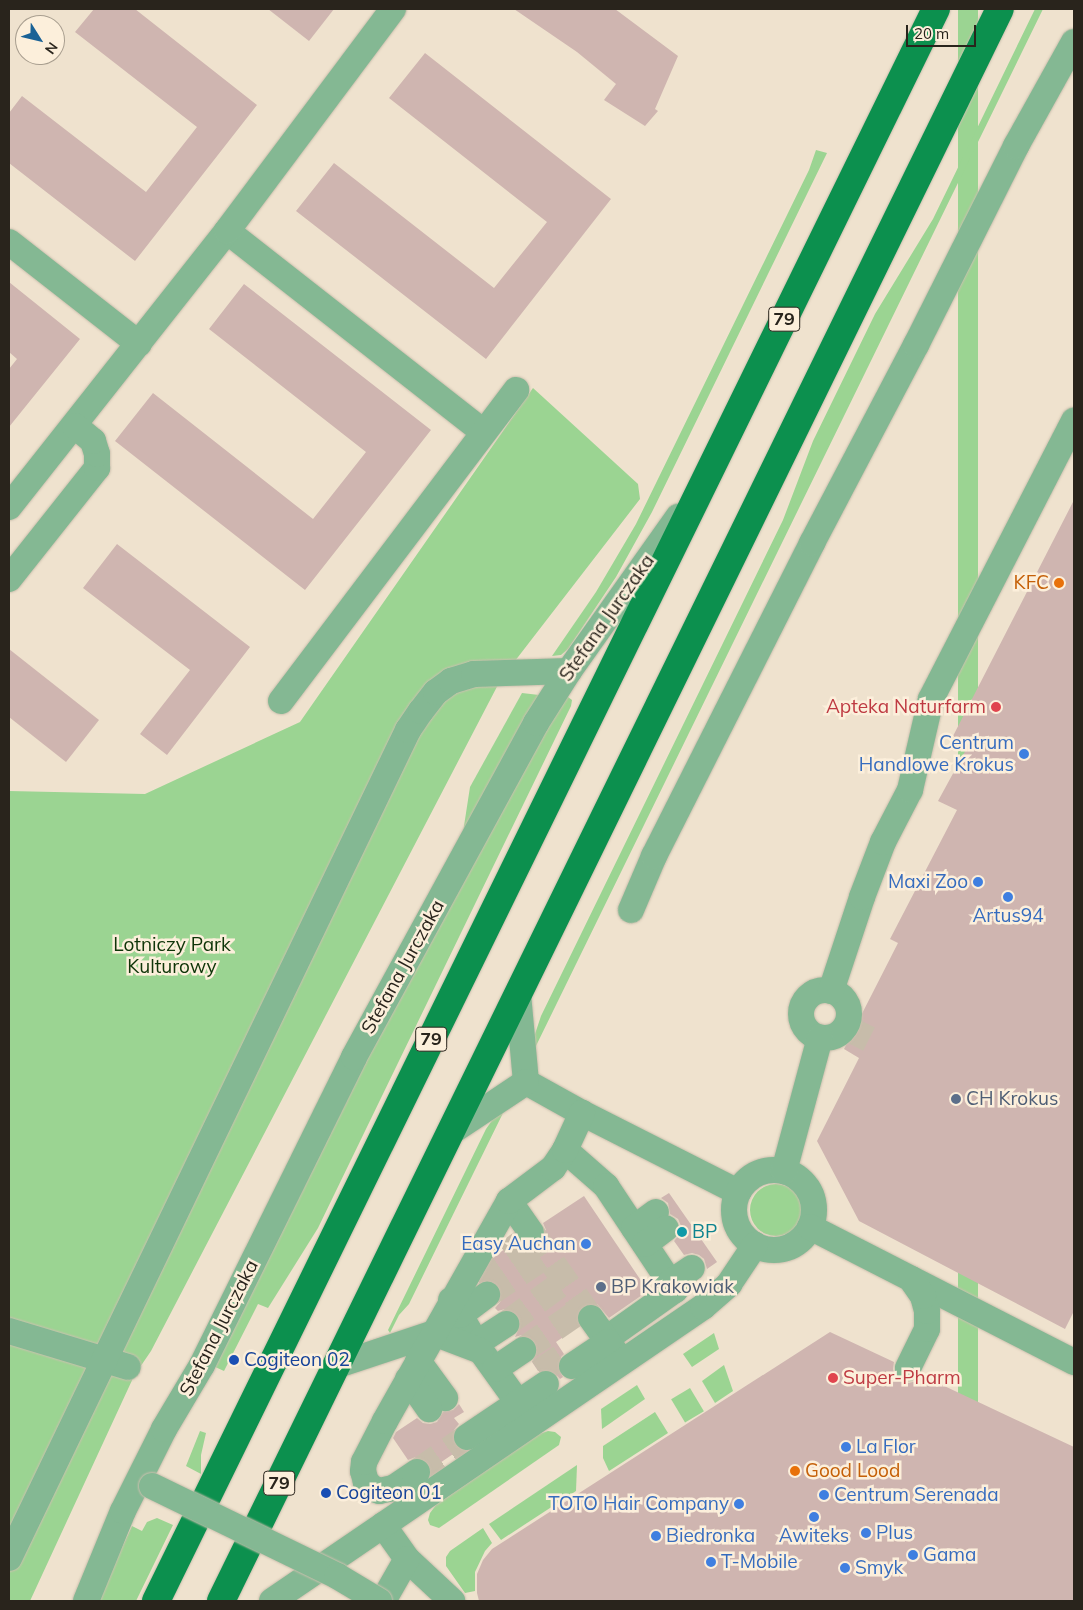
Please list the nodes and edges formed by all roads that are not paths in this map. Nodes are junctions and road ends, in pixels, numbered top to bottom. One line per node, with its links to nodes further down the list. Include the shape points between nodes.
1 (393, 9): 5 (street)
2 (936, 9): 12 (main road, 79)
3 (1000, 9): 19 (main road, 79)
4 (1074, 42): 17 (street, via 1016,146 812,543 654,856)
5 (227, 231): 7 (street); 11 (street)
6 (9, 242): 7 (street)
7 (139, 344): 10 (street)
8 (516, 390): 11 (street)
9 (1074, 421): 18 (street, via 931,699 910,790 883,842)
10 (74, 426): 13 (street); 14 (street, via 93,441 97,468)
11 (483, 432): 16 (street)
12 (706, 477): 15 (street, Stefana Jurczaka); 59 (main road, 79)
13 (9, 507)
14 (9, 579)
15 (569, 671): 47 (street, via 474,674 451,681 436,692 420,711 408,730); 54 (street, Stefana Jurczaka, via 536,723 354,1057 198,1372 164,1429)
16 (281, 701)
17 (631, 910)
18 (831, 991): 20 (street, via 813,993 802,1007 803,1024); 20 (street, via 842,998 848,1008 849,1029 835,1036)
19 (518, 994): 21 (street); 23 (main road, 79)
20 (820, 1038): 25 (street)
21 (526, 1082): 22 (street); 23 (street)
22 (582, 1113): 24 (street); 26 (street)
23 (451, 1132): 48 (main road, 79)
24 (566, 1150): 27 (street, via 553,1168); 31 (street, via 606,1186)
25 (784, 1171): 26 (street, via 765,1171 754,1175); 29 (street, via 802,1180 811,1194 814,1211)
26 (738, 1192): 32 (street, via 734,1211 736,1220 744,1236)
27 (508, 1201): 30 (street); 36 (street)
28 (661, 1220): 31 (street)
29 (810, 1227): 32 (street, via 802,1238 786,1248 768,1249); 35 (street)
30 (531, 1232)
31 (639, 1236): 34 (street)
32 (755, 1245): 42 (street, via 722,1292 703,1307)
33 (687, 1260): 34 (street)
34 (666, 1275): 42 (street, via 676,1290)
35 (911, 1279): 37 (street); 39 (street, via 927,1311)
36 (466, 1295): 41 (street); 44 (street)
37 (978, 1313): 39 (street, via 958,1312); 46 (street)
38 (506, 1324): 44 (street)
39 (926, 1329): 49 (street)
40 (9, 1331): 47 (street)
41 (434, 1333): 44 (street); 48 (street); 53 (street, via 410,1403 364,1462 363,1471 366,1482 374,1489 386,1490)
42 (605, 1338): 45 (street); 51 (street)
43 (523, 1350): 44 (street)
44 (484, 1354): 51 (street)
45 (568, 1361)
46 (1074, 1362)
47 (116, 1364): 56 (street)
48 (338, 1365): 60 (main road, 79)
49 (908, 1368)
50 (543, 1378): 51 (street)
51 (520, 1406): 52 (street); 55 (street)
52 (467, 1437)
53 (417, 1472)
54 (145, 1483): 58 (street, Stefana Jurczaka, via 119,1519); 62 (street, bridge, via 338,1576)
55 (383, 1525): 57 (street); 61 (street)
56 (9, 1558)
57 (407, 1559): 62 (street); 63 (street)
58 (86, 1601)
59 (156, 1601)
60 (221, 1601)
61 (272, 1601)
62 (381, 1601)
63 (452, 1601)

